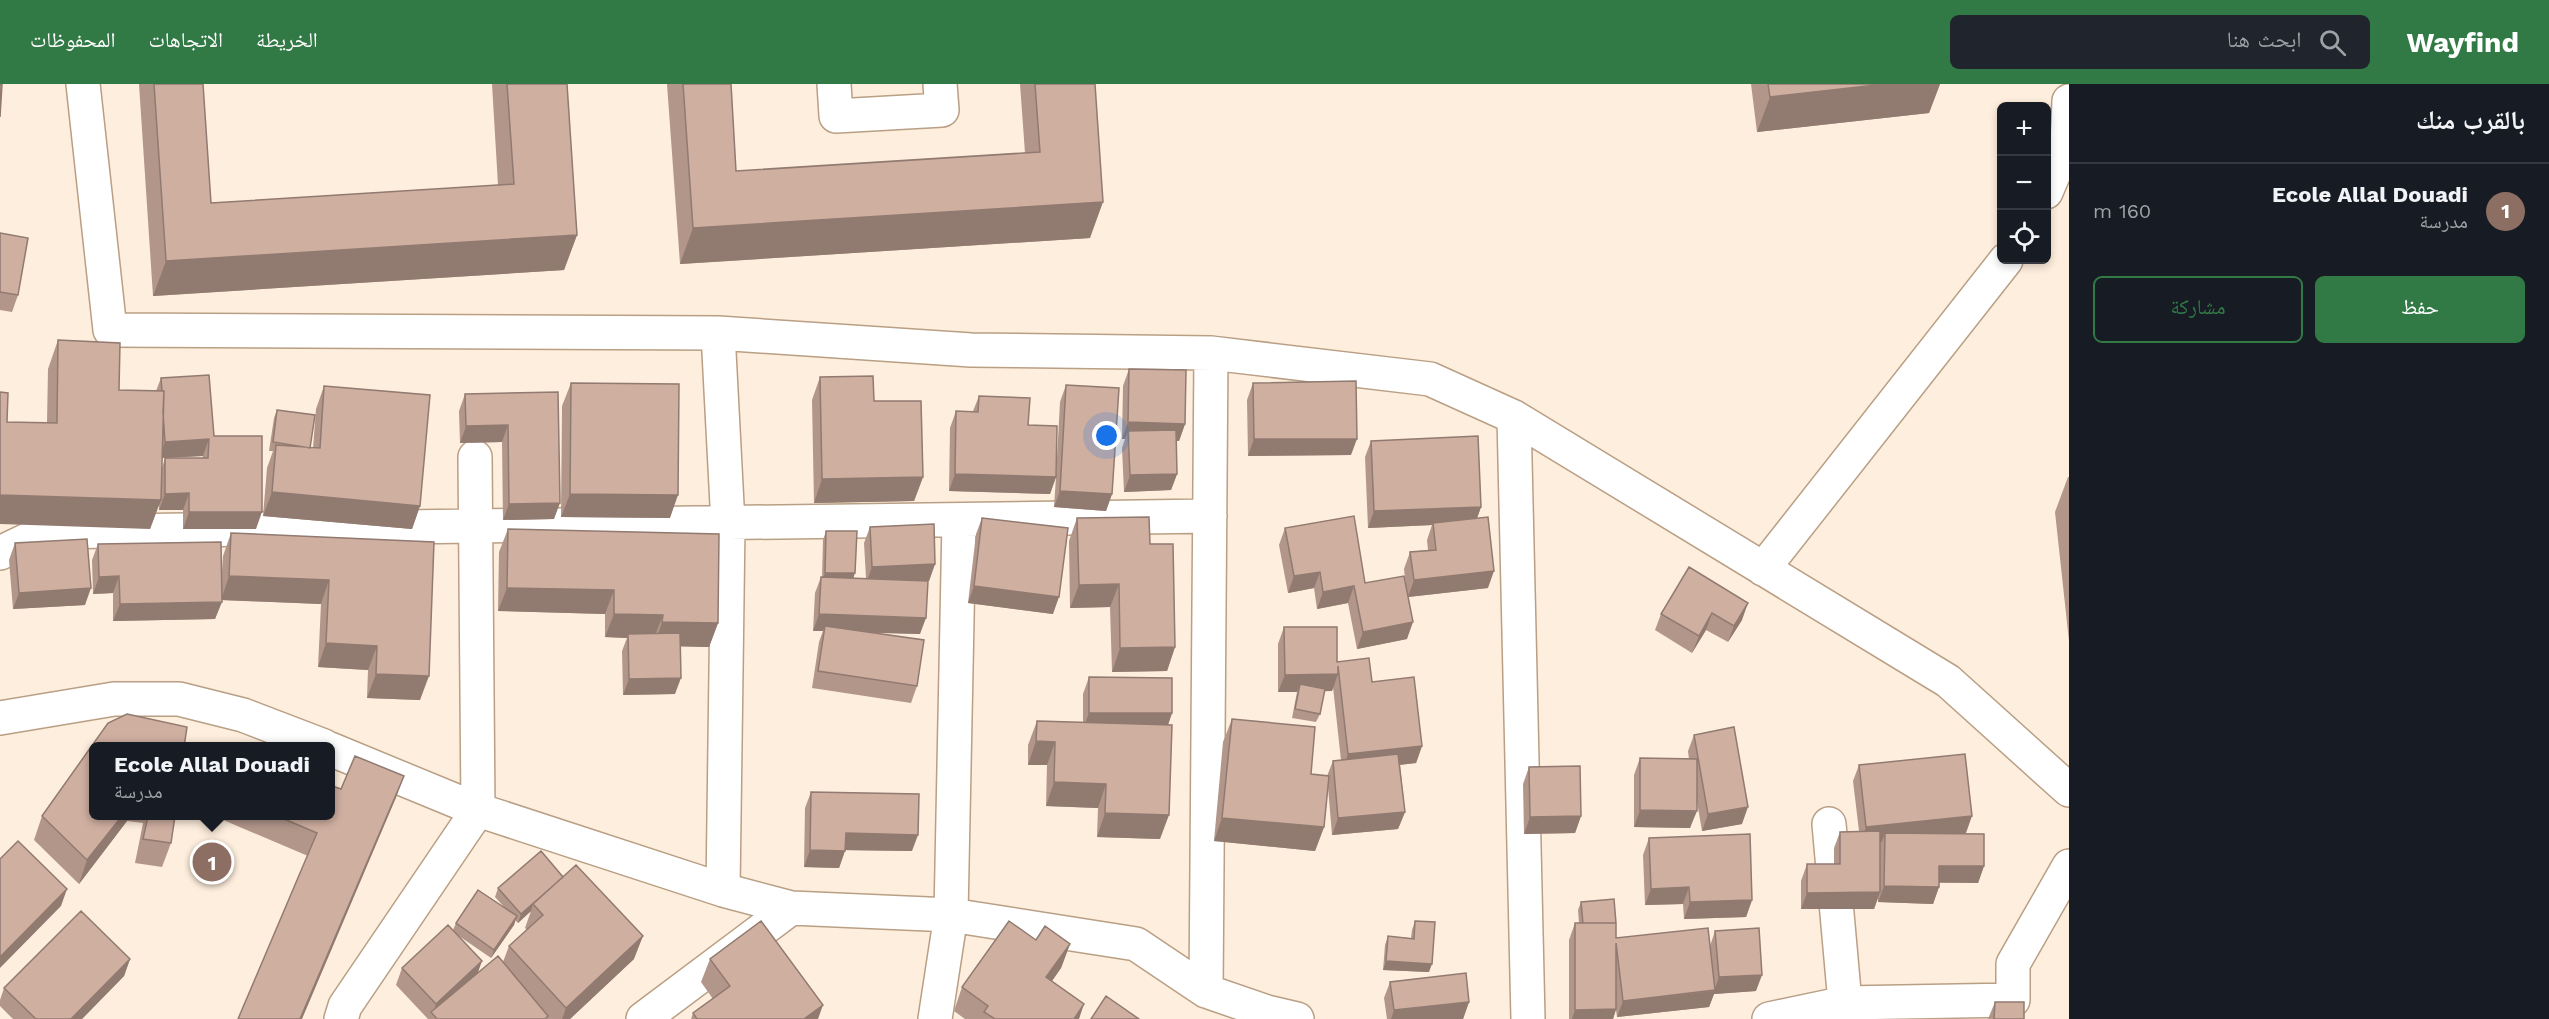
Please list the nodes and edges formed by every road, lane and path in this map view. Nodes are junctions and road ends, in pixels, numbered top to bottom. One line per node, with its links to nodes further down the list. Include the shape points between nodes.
1 (83, 84): 7 (street, via 110,330)
2 (834, 84): 3 (street, via 836,116 942,110)
3 (940, 84)
4 (2069, 101): 5 (street, via 2067,143)
5 (2057, 176)
6 (2003, 264): 16 (street)
7 (718, 333): 8 (street, via 971,350); 13 (street)
8 (1211, 353): 9 (street, via 1430,379); 11 (street)
9 (1514, 417): 16 (street); 34 (street)
10 (476, 457): 14 (street)
11 (1210, 516): 12 (street); 27 (street)
12 (959, 520): 13 (street); 26 (street)
13 (728, 524): 14 (street); 24 (street)
14 (478, 526): 15 (street, via 44,532); 21 (street)
15 (0, 553)
16 (1763, 569): 20 (street, via 1948,681)
17 (0, 718): 18 (street, via 114,699 179,699 243,715)
18 (311, 742)
19 (335, 751): 21 (street)
20 (2069, 790)
21 (478, 810): 24 (street); 30 (street)
22 (1829, 824): 28 (street)
23 (2069, 866): 29 (street, via 2013,964)
24 (723, 890): 25 (street)
25 (791, 908): 26 (street); 31 (street)
26 (951, 915): 27 (street, via 1136,944); 32 (street)
27 (1206, 991): 33 (street)
28 (1845, 1003): 29 (street); 35 (street)
29 (2014, 1010)
30 (340, 1019)
31 (643, 1019)
32 (934, 1019)
33 (1297, 1019)
34 (1528, 1019)
35 (1769, 1019)

